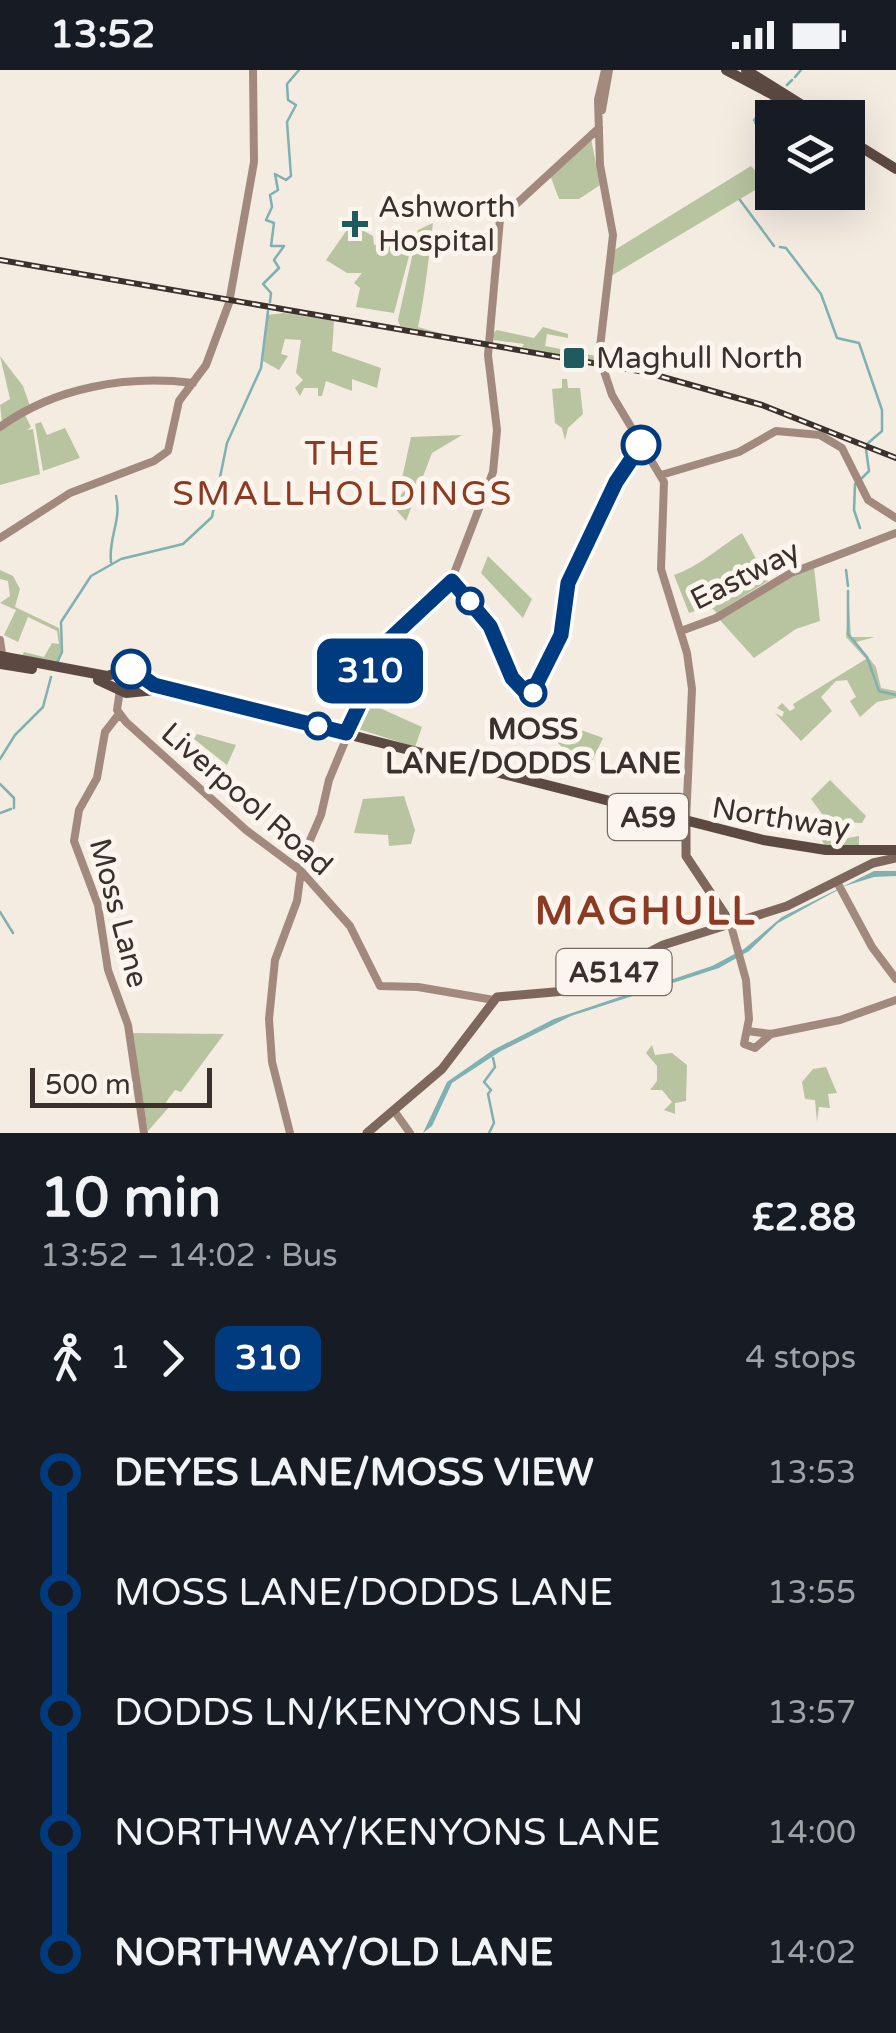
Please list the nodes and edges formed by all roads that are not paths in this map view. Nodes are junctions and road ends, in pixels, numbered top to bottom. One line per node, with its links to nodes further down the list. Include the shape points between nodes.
1 (252, 70): 14 (street, via 254,162 229,302)
2 (607, 70): 9 (street)
3 (726, 70): 6 (highway)
4 (736, 70): 7 (highway)
5 (748, 70): 8 (highway)
6 (782, 100)
7 (784, 100)
8 (794, 100)
9 (597, 128): 16 (street, via 611,235 599,356 616,404); 26 (street, via 501,217 489,344 496,455 452,581 376,652)
10 (865, 145): 12 (highway)
11 (865, 148): 13 (highway)
12 (896, 162)
13 (896, 169)
14 (194, 383): 15 (street, via 133,378 41,402); 19 (street, via 179,401 166,454 70,492)
15 (0, 428)
16 (662, 475): 17 (street, via 739,452 776,431 820,435 841,446 868,500); 20 (street, via 661,569)
17 (896, 518)
18 (896, 534): 20 (street, Eastway, via 790,574)
19 (0, 538)
20 (681, 631): 29 (street, Eastway, via 692,705)
21 (0, 640): 22 (street)
22 (1, 661): 24 (highway, Northway / A59)
23 (140, 677): 24 (highway); 24 (highway, A59, via 128,668); 26 (highway, Northway / A59)
24 (123, 689): 25 (street); 26 (highway, Northway / A59, via 150,689)
25 (119, 714): 31 (street, Liverpool Road, via 246,830); 40 (street, Moss Lane, via 105,732 74,841 128,1024)
26 (346, 736): 27 (highway, Northway / A59); 28 (highway, Northway / A59); 31 (street)
27 (562, 789): 28 (highway); 29 (highway, Northway / A59)
28 (591, 802): 29 (highway, Northway / A59)
29 (686, 824): 30 (highway, Northway / A59, via 805,854); 33 (main road, via 686,856)
30 (895, 853): 32 (main road, A5147)
31 (299, 869): 37 (street, Liverpool Road, via 350,926 380,986); 41 (street, via 296,901 275,960 270,1018 272,1066)
32 (841, 886): 34 (main road, A5147); 36 (street)
33 (722, 906): 34 (main road); 35 (main road)
34 (730, 922): 35 (main road, A5147); 38 (street, via 750,1019 759,1033 840,1020)
35 (717, 926): 37 (main road, A5147, via 648,952 577,990)
36 (896, 979)
37 (494, 1000): 39 (main road, via 444,1066)
38 (896, 1000)
39 (396, 1112): 42 (main road); 43 (street)
40 (144, 1133)
41 (290, 1133)
42 (367, 1133)
43 (410, 1133)

